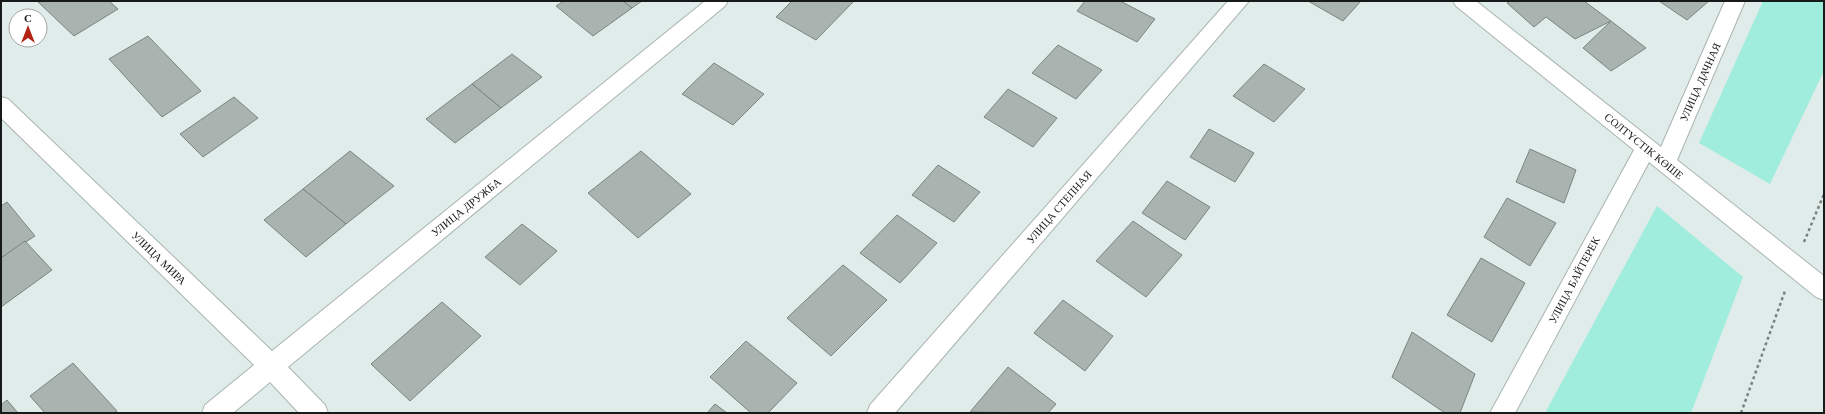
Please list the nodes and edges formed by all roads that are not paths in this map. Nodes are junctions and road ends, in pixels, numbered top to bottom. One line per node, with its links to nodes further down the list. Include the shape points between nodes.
1 (718, 1): 9 (street, УЛИЦА ДРУЖБА)
2 (1239, 1): 12 (street, УЛИЦА СТЕПНАЯ)
3 (1463, 1): 6 (street, СОЛТҮСТІК КӨШЕ)
4 (1735, 1): 7 (street, УЛИЦА ДАЧНАЯ)
5 (1, 105): 9 (street, УЛИЦА МИРА)
6 (1646, 147): 7 (street, СОЛТҮСТІК КӨШЕ); 13 (street, УЛИЦА БАЙТЕРЕК)
7 (1665, 163): 8 (street, СОЛТҮСТІК КӨШЕ)
8 (1824, 290)
9 (271, 366): 10 (street, УЛИЦА ДРУЖБА); 11 (street, УЛИЦА МИРА)
10 (214, 413)
11 (316, 413)
12 (879, 413)
13 (1502, 413)

